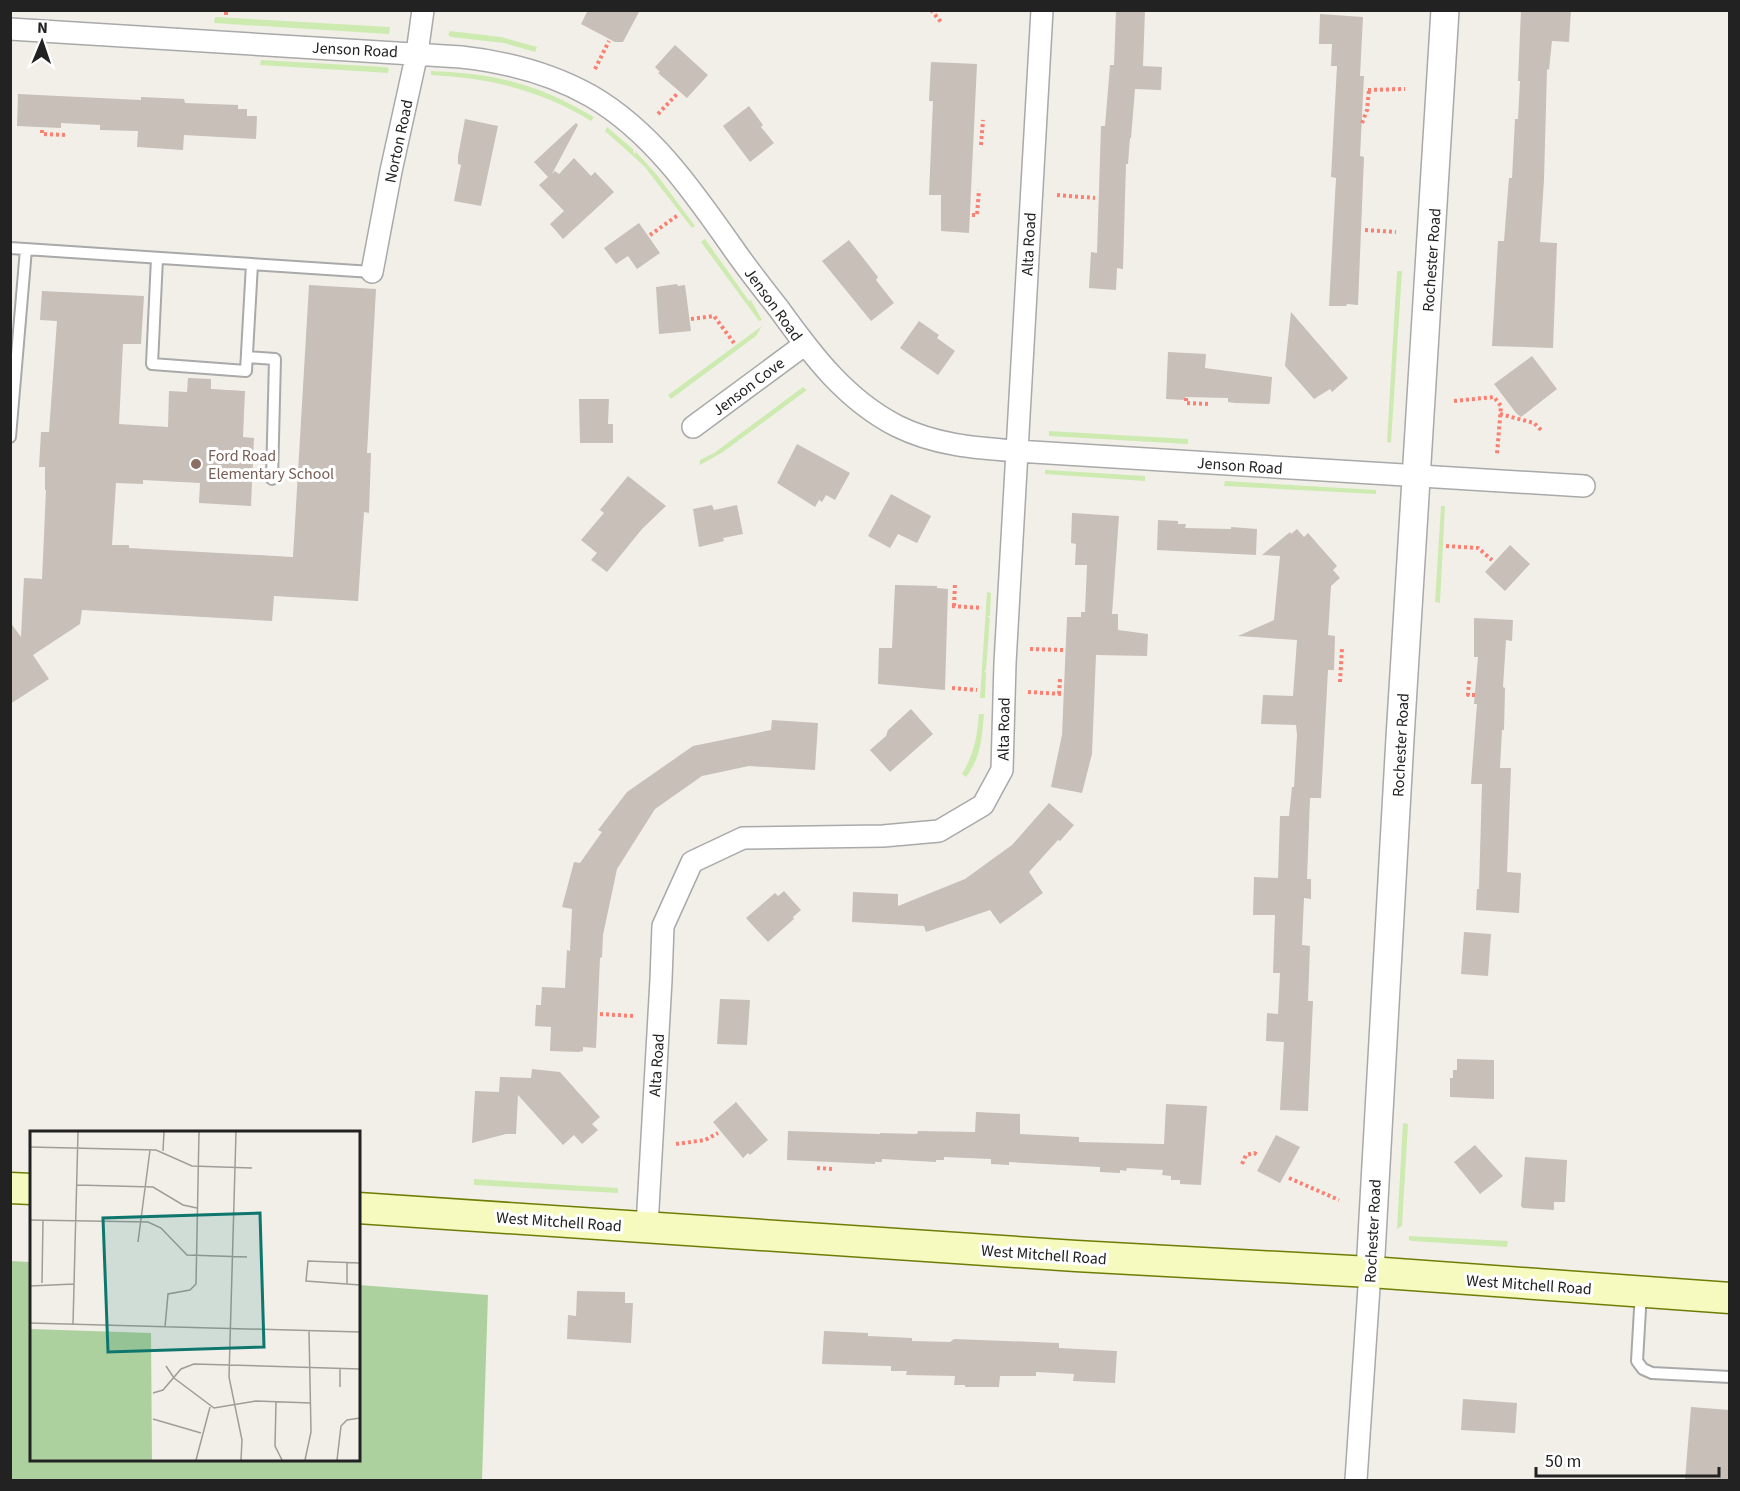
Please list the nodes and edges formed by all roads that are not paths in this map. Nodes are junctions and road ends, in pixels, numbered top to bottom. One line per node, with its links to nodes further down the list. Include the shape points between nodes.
1 (423, 10): 5 (street, Norton Road)
2 (1042, 10): 15 (street, Alta Road)
3 (1445, 10): 16 (street, Rochester Road)
4 (10, 29): 5 (street, Jenson Road)
5 (417, 53): 10 (street, Norton Road); 11 (street, Jenson Road, via 516,65 572,86 610,109 667,160)
6 (10, 248): 7 (lane)
7 (26, 249): 8 (lane); 14 (lane)
8 (157, 258): 9 (lane); 12 (lane, via 152,364 246,371)
9 (252, 264): 10 (lane); 12 (lane)
10 (372, 272)
11 (804, 345): 13 (street, Jenson Cove); 15 (street, Jenson Road, via 856,399 899,427 945,443)
12 (246, 357): 17 (lane, via 275,359)
13 (693, 427)
14 (10, 437)
15 (1016, 452): 16 (street, Jenson Road); 22 (street, Alta Road, via 1002,770 982,805 939,831 743,838 692,862 663,927)
16 (1417, 477): 18 (street, Jenson Road); 23 (street, Rochester Road)
17 (272, 479)
18 (1584, 486)
19 (10, 1188): 20 (main road)
20 (30, 1189)
21 (360, 1208): 22 (main road, West Mitchell Road)
22 (647, 1226): 23 (main road, West Mitchell Road)
23 (1370, 1272): 24 (main road, West Mitchell Road); 27 (street, Rochester Road)
24 (1641, 1292): 25 (main road, West Mitchell Road); 26 (lane, via 1637,1361 1642,1369 1652,1373)
25 (1730, 1298)
26 (1730, 1377)
27 (1356, 1480)

